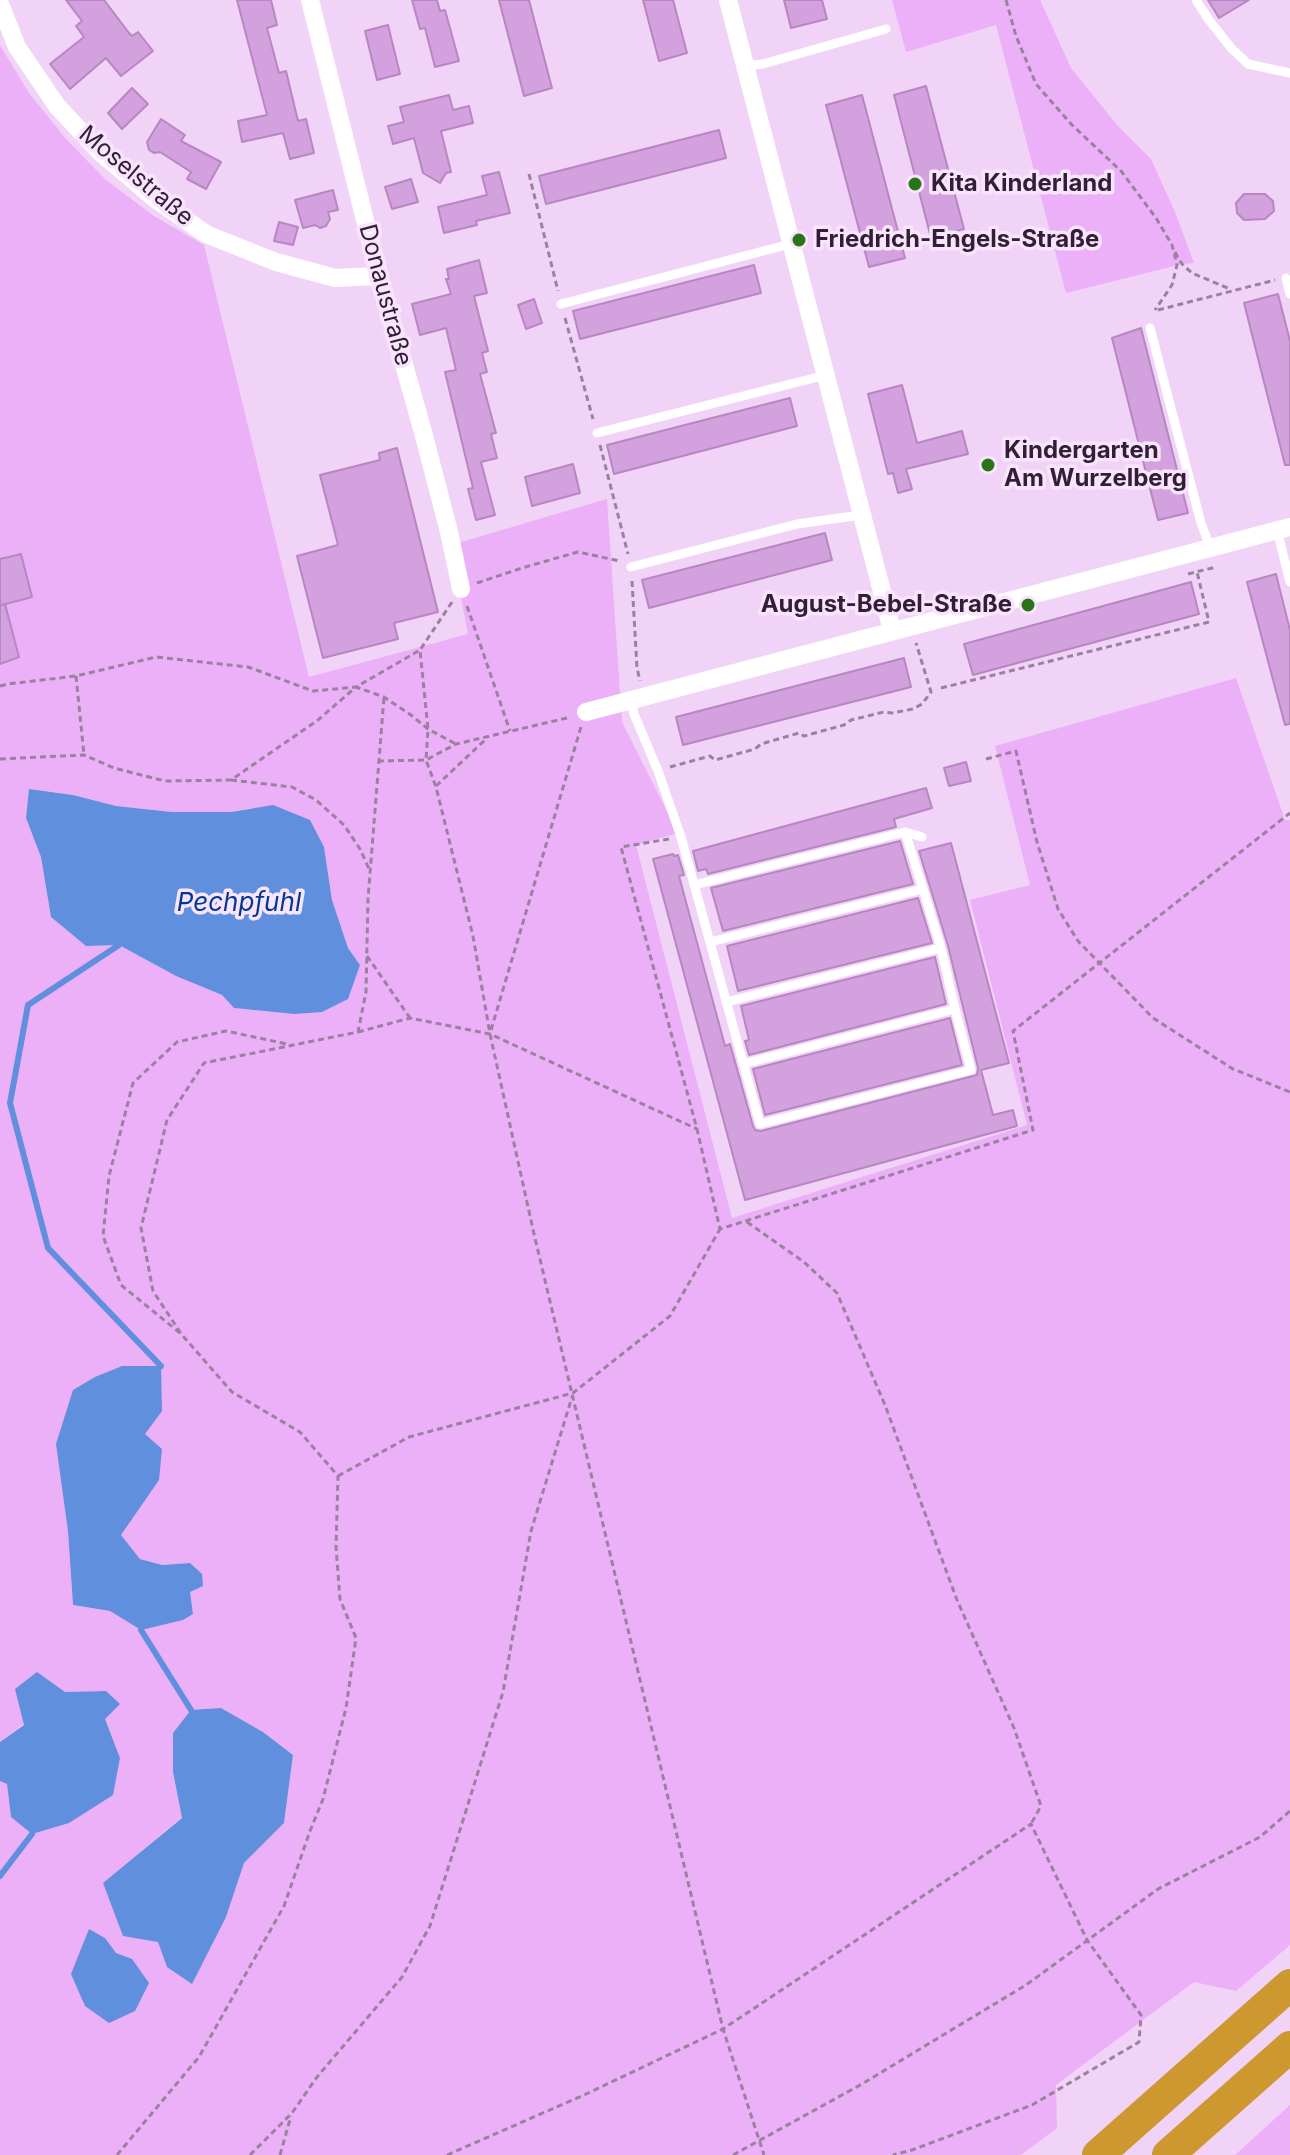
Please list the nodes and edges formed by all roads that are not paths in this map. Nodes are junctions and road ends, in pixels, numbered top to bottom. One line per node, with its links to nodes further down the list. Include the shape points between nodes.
1 (310, 0): 9 (street, Donaustraße)
2 (728, 0): 6 (street)
3 (1196, 0): 7 (lane, via 1248,64)
4 (0, 4): 9 (street, Moselstraße, via 17,47 57,106 154,198 206,234 276,262 335,278)
5 (886, 29): 6 (lane)
6 (745, 66): 8 (street)
7 (1290, 73)
8 (790, 244): 12 (lane); 14 (street)
9 (379, 276): 21 (street, Donaustraße)
10 (1286, 278): 11 (lane)
11 (1290, 294)
12 (561, 304)
13 (1150, 328): 18 (lane)
14 (826, 375): 15 (lane); 16 (street)
15 (597, 433)
16 (861, 515): 19 (lane, via 797,524); 22 (street)
17 (1284, 529): 18 (street); 20 (lane)
18 (1210, 547): 22 (street)
19 (631, 567)
20 (1290, 582)
21 (461, 589)
22 (892, 630): 23 (street)
23 (631, 700): 24 (street); 27 (lane)
24 (586, 712)
25 (905, 832): 26 (lane); 27 (lane); 28 (lane)
26 (922, 837)
27 (694, 885): 29 (lane)
28 (923, 889): 29 (lane); 30 (lane)
29 (710, 942): 31 (lane)
30 (941, 948): 31 (lane); 32 (lane)
31 (726, 1002): 33 (lane)
32 (955, 1009): 33 (lane); 33 (lane, via 971,1070 760,1124)
33 (743, 1064)
34 (1290, 1985): 36 (highway)
35 (1290, 2047): 37 (highway)
36 (1098, 2155)
37 (1168, 2155)

